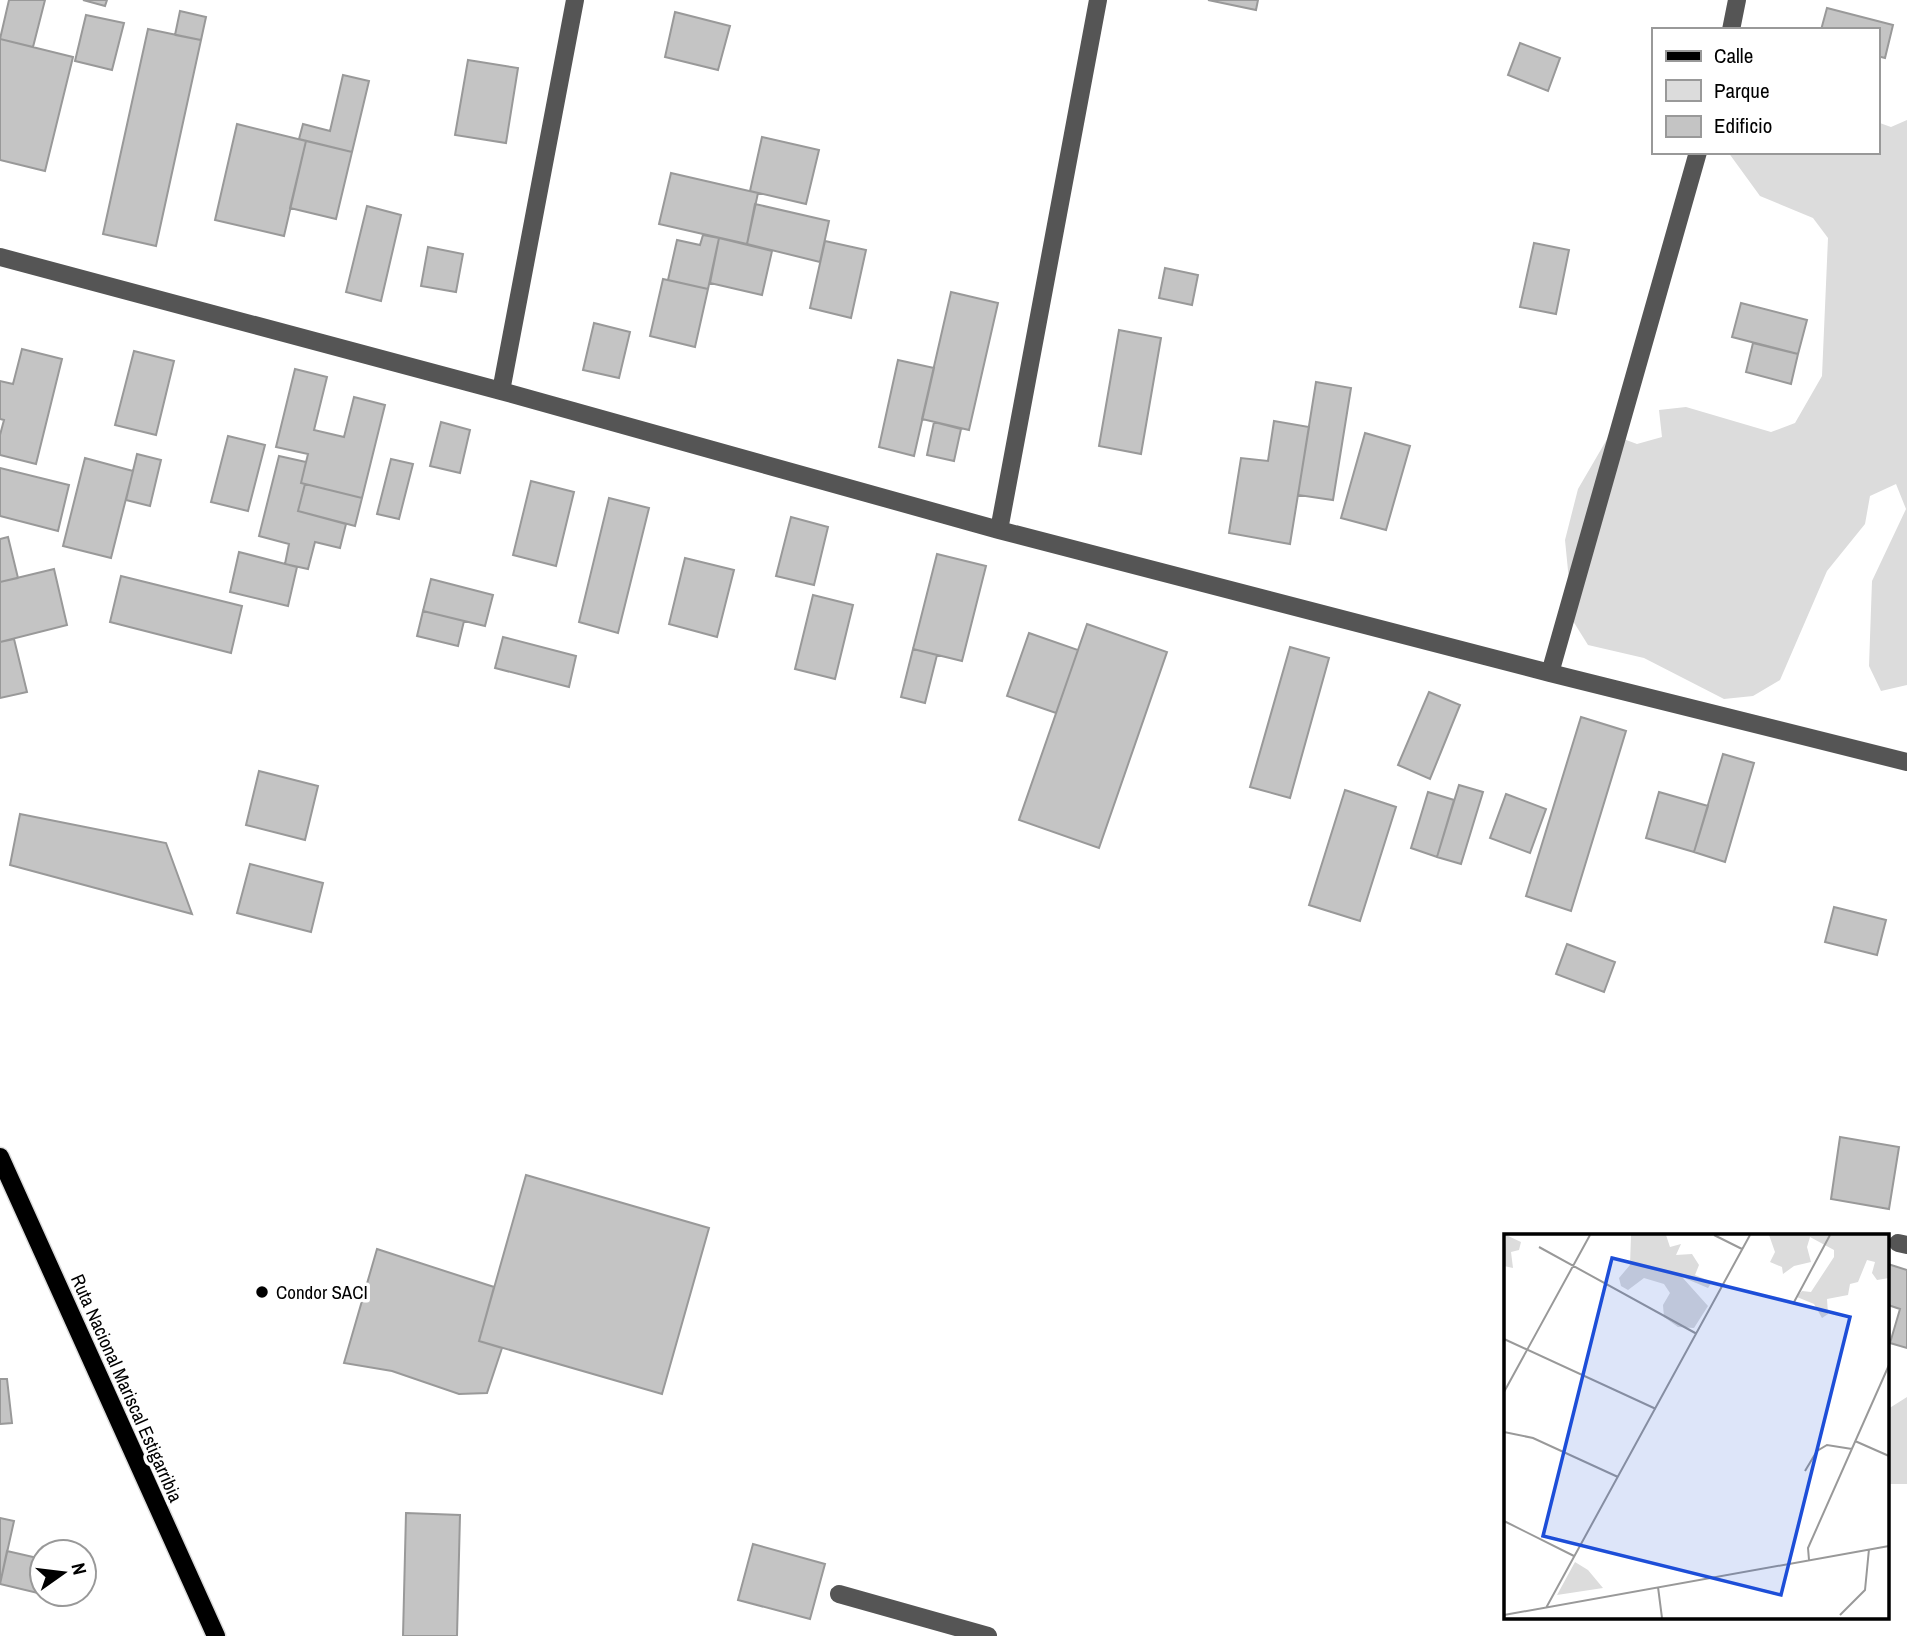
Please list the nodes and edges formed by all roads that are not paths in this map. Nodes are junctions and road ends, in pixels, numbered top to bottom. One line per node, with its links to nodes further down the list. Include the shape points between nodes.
1 (575, 0): 7 (street)
2 (1098, 0): 8 (street)
3 (1737, 0): 4 (street)
4 (1731, 28)
5 (1697, 154): 9 (street)
6 (0, 257): 7 (street)
7 (500, 391): 8 (street)
8 (999, 530): 9 (street)
9 (1550, 673): 10 (street)
10 (1907, 762)
11 (0, 1157): 13 (main road, Ruta Nacional Mariscal Estigarribia)
12 (839, 1594): 14 (street)
13 (216, 1636)
14 (988, 1636)

